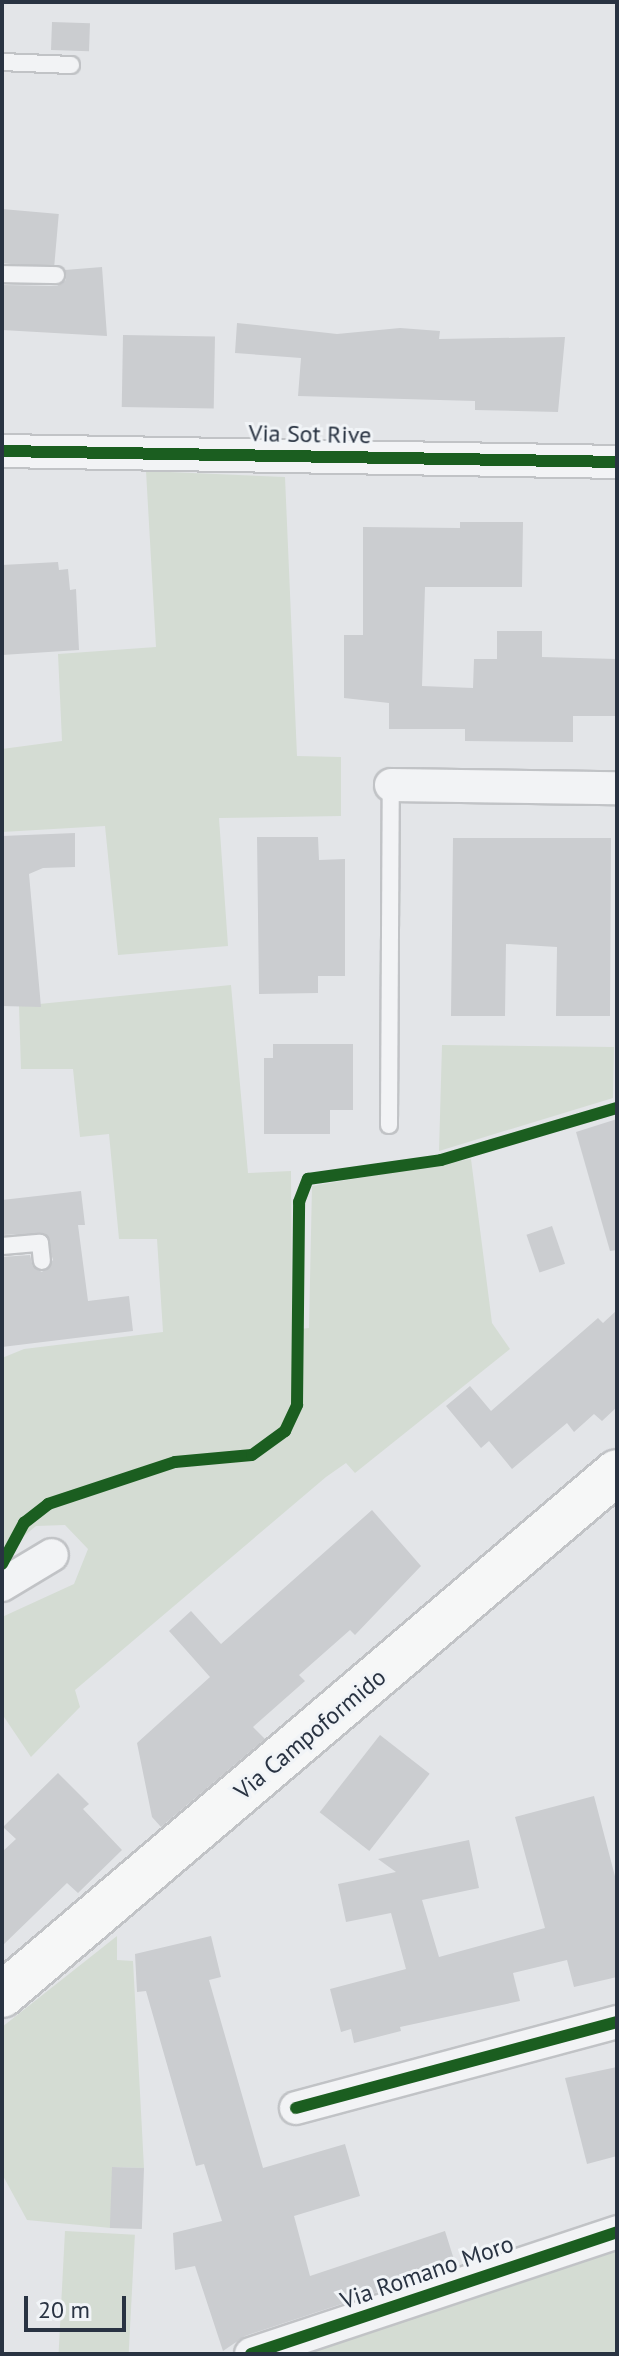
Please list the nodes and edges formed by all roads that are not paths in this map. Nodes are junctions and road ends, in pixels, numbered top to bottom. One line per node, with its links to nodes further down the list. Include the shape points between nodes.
1 (2, 62): 2 (lane)
2 (71, 65)
3 (2, 274): 4 (lane)
4 (56, 275)
5 (2, 451): 6 (street, Via Sot Rive)
6 (617, 462)
7 (391, 785): 8 (street); 9 (lane)
8 (617, 788)
9 (389, 1125)
10 (2, 1246): 11 (lane, via 40,1243)
11 (42, 1261)
12 (617, 1472): 15 (main road, Via Campoformido)
13 (52, 1555): 14 (street)
14 (2, 1585)
15 (2, 1995)
16 (617, 2022): 17 (street)
17 (296, 2108)
18 (617, 2232): 19 (street, Via Romano Moro)
19 (251, 2354)

